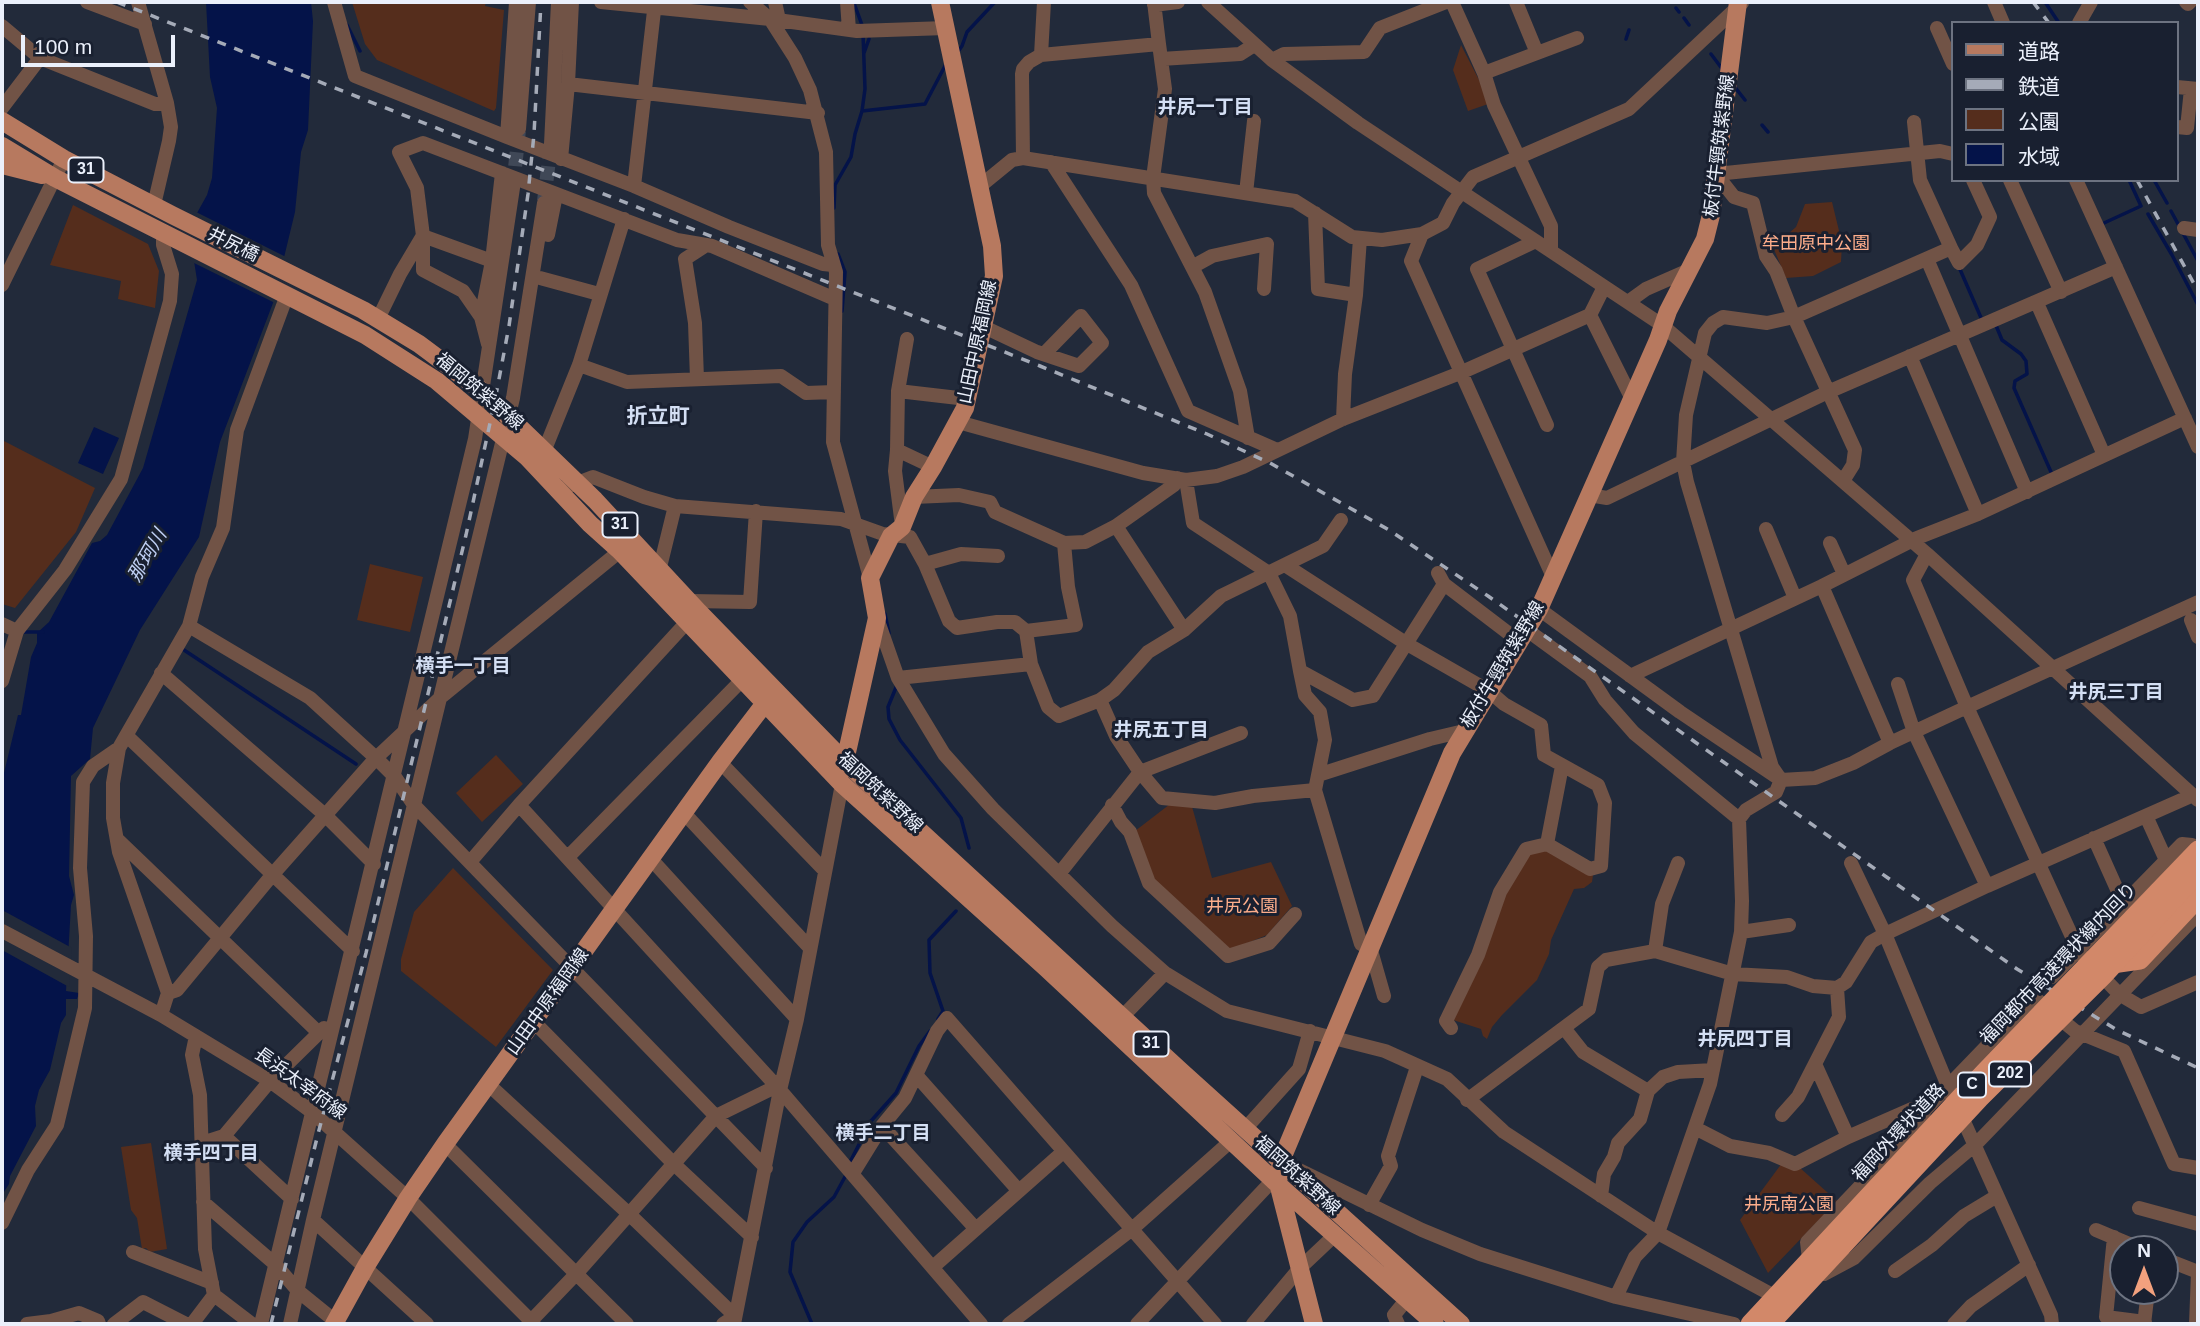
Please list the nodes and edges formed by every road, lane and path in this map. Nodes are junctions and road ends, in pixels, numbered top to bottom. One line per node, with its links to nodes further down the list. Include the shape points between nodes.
1 (87, 2): 27 (street)
2 (138, 2): 27 (street)
3 (334, 2): 51 (street, via 355,76)
4 (516, 2): 51 (street)
5 (529, 2): 51 (street)
6 (558, 2): 52 (street)
7 (572, 2): 41 (street)
8 (601, 2): 23 (street)
9 (750, 2): 24 (street)
10 (775, 2): 24 (street)
11 (847, 2): 31 (street)
12 (940, 2): 29 (main road, 山田中原福岡線)
13 (1044, 2): 36 (street)
14 (1178, 2): 21 (street)
15 (1208, 2): 33 (street)
16 (1446, 2): 38 (street, via 1380,28 1364,52 1284,54)
17 (1452, 2): 40 (street)
18 (1518, 2): 35 (street)
19 (1993, 2): 25 (street)
20 (2091, 2): 26 (street)
21 (1154, 3): 34 (street)
22 (1740, 4): 56 (street, via 1629,109); 63 (main road, 板付牛頸筑紫野線)
23 (654, 5): 24 (street); 43 (street)
24 (774, 20): 31 (street); 46 (street, via 796,58)
25 (2002, 21)
26 (2080, 21)
27 (145, 24): 44 (street)
28 (2, 26): 37 (street)
29 (946, 28): 31 (street); 70 (main road, 山田中原福岡線)
30 (1937, 28): 39 (street)
31 (858, 31)
32 (1577, 38): 35 (street)
33 (1254, 45): 34 (street, via 1240,54); 38 (street)
34 (1160, 52): 36 (street); 65 (street, via 1165,89)
35 (1538, 53): 40 (street)
36 (1041, 55): 57 (street, via 1023,69)
37 (40, 58): 44 (street, via 155,104); 45 (street)
38 (1272, 61): 72 (street)
39 (1952, 62)
40 (1484, 73): 56 (street)
41 (568, 84): 43 (street); 59 (street)
42 (2189, 88): 50 (street, via 2187,128)
43 (645, 92): 46 (street); 69 (street)
44 (167, 103): 75 (street, via 171,127)
45 (2, 108)
46 (818, 113): 88 (street, via 826,152 828,245)
47 (2, 121): 58 (main road, 31)
48 (1254, 121): 73 (street)
49 (1914, 122): 54 (street)
50 (2179, 127)
51 (513, 133): 59 (street)
52 (551, 144)
53 (2, 146): 64 (main road, 31)
54 (1918, 153): 55 (street); 63 (street); 84 (street, via 1920,180)
55 (1952, 154)
56 (1518, 156): 72 (street, via 1473,177); 85 (street, via 1551,226)
57 (1023, 158): 60 (street); 70 (street, via 1012,160)
58 (64, 159): 64 (street); 75 (main road, 31)
59 (561, 159): 69 (street)
60 (1051, 162): 65 (street); 135 (street, via 1131,285 1188,411)
61 (2, 165): 64 (main road)
62 (502, 173): 74 (street); 80 (street, via 423,143 399,152 416,188); 87 (street)
63 (1716, 174): 91 (main road, 板付牛頸筑紫野線, via 1709,228); 106 (street, via 1734,197 1753,203 1766,256)
64 (55, 178): 79 (main road, 31); 94 (street)
65 (1153, 178): 73 (street); 89 (street, via 1154,193)
66 (1974, 182): 84 (street, via 1990,218 1977,245 1959,264)
67 (2011, 182): 97 (street)
68 (2077, 182): 90 (street)
69 (634, 186): 88 (street)
70 (979, 187): 109 (main road, 山田中原福岡線, via 994,276)
71 (513, 188): 112 (street)
72 (1461, 192): 78 (street, via 1443,223); 82 (street)
73 (1246, 193): 76 (street, via 1294,201)
74 (550, 199): 77 (street); 93 (street); 113 (street)
75 (154, 205): 92 (main road, 井尻橋 / 31)
76 (1315, 213): 81 (street); 100 (street, via 1318,289)
77 (624, 219): 83 (street); 98 (street)
78 (1422, 234): 81 (street); 119 (street, via 1411,261)
79 (168, 235): 99 (main road, 井尻橋 / 31); 185 (street, via 163,245 172,274 170,301 121,479 65,570)
80 (423, 236): 87 (street); 105 (street, via 423,270 463,291); 107 (street)
81 (1360, 238): 100 (street)
82 (1536, 241): 85 (street); 114 (street, via 1477,269)
83 (705, 246): 101 (street); 120 (street, via 685,258)
84 (1951, 248): 86 (street)
85 (1551, 251): 95 (street)
86 (1927, 259): 106 (street); 110 (street)
87 (492, 261): 105 (street)
88 (833, 265): 101 (street)
89 (1192, 267): 96 (street, via 1212,256 1267,244); 135 (street, via 1240,391)
90 (2116, 267): 97 (street); 129 (street)
91 (1687, 271): 102 (street); 108 (main road, 板付牛頸筑紫野線)
92 (293, 275): 107 (main road, 福岡筑紫野線 / 31)
93 (540, 278): 98 (street); 113 (street, via 531,330)
94 (2, 285)
95 (1604, 286): 102 (street); 104 (street)
96 (1264, 289)
97 (2061, 292): 103 (street)
98 (600, 293): 118 (street)
99 (286, 294): 128 (main road, 福岡筑紫野線 / 31, via 400,356); 182 (street, via 237,430 223,528 202,577)
100 (1356, 295): 130 (street)
101 (835, 299): 123 (street)
102 (1628, 302): 108 (street)
103 (2037, 303): 110 (street); 140 (street)
104 (1590, 315): 114 (street); 126 (street)
105 (481, 317): 112 (street)
106 (1794, 317): 117 (street, via 1767,323 1723,317 1705,333); 124 (street)
107 (378, 319): 121 (main road, 福岡筑紫野線 / 31)
108 (1662, 325): 117 (street); 126 (main road, 板付牛頸筑紫野線)
109 (982, 326): 115 (street); 125 (main road, 山田中原福岡線)
110 (1960, 335): 116 (street); 149 (street)
111 (907, 339): 122 (street)
112 (490, 349): 121 (street)
113 (521, 350): 127 (street)
114 (1512, 350): 119 (street); 133 (street)
115 (1044, 354)
116 (1910, 356): 124 (street); 154 (street)
117 (1699, 357): 131 (street); 143 (street, via 1686,415)
118 (579, 365): 120 (street, via 627,382); 137 (street)
119 (1460, 373): 130 (street); 172 (street)
120 (698, 379): 123 (street, via 781,376 806,393)
121 (482, 391): 127 (main road, 福岡筑紫野線 / 31); 128 (street)
122 (898, 391): 125 (street); 138 (street)
123 (834, 392): 156 (street, via 833,442)
124 (1828, 392): 131 (street); 146 (street, via 1855,450 1853,465)
125 (967, 399): 132 (main road, 山田中原福岡線)
126 (1632, 400): 150 (main road, 板付牛頸筑紫野線)
127 (509, 415): 134 (street); 137 (main road, 福岡筑紫野線 / 31)
128 (478, 416): 134 (main road, 福岡筑紫野線 / 31); 204 (street)
129 (2185, 418): 136 (street); 140 (street)
130 (1343, 419): 139 (street)
131 (1771, 419): 143 (street); 146 (street)
132 (958, 422): 144 (main road, 山田中原福岡線); 145 (street, via 1143,473)
133 (1548, 425)
134 (503, 436): 141 (main road, 福岡筑紫野線 / 31); 142 (street)
135 (1248, 438): 139 (street)
136 (2198, 447)
137 (545, 449): 147 (main road, 福岡筑紫野線 / 31)
138 (897, 450): 144 (street); 159 (street)
139 (1277, 450): 145 (street, via 1217,476)
140 (2104, 455): 149 (street)
141 (527, 457): 142 (street); 148 (main road, 福岡筑紫野線 / 31)
142 (496, 462): 201 (street)
143 (1683, 462): 150 (street, via 1607,498); 183 (street)
144 (933, 467): 151 (main road, 山田中原福岡線)
145 (1182, 479): 157 (street); 170 (street, via 1193,523)
146 (1843, 481): 161 (street)
147 (578, 482): 148 (street); 152 (street, via 593,477); 168 (main road, 福岡筑紫野線 / 31)
148 (558, 490): 163 (main road, 福岡筑紫野線 / 31)
149 (2027, 492): 154 (street)
150 (1589, 495): 172 (main road, 板付牛頸筑紫野線)
151 (914, 497): 159 (main road, 山田中原福岡線); 160 (street, via 960,495 990,502 995,512)
152 (675, 506): 153 (street); 168 (street)
153 (756, 511): 156 (street); 175 (street, via 750,602)
154 (1978, 514): 161 (street)
155 (1341, 520): 167 (street, via 1323,546)
156 (856, 524): 159 (street); 169 (street)
157 (1116, 526): 160 (street, via 1085,542); 184 (street)
158 (1766, 529): 174 (street)
159 (892, 532): 166 (street, via 910,537); 169 (main road, 山田中原福岡線)
160 (1064, 542): 186 (street, via 1076,625)
161 (1912, 542): 164 (street); 171 (street)
162 (1830, 543): 171 (street)
163 (620, 551): 180 (main road, 福岡筑紫野線 / 31); 201 (street)
164 (1927, 554): 191 (street); 203 (street, via 1913,580)
165 (998, 556): 166 (street, via 961,554)
166 (925, 564): 186 (street, via 949,621 957,628 1015,622)
167 (1285, 565): 170 (street); 189 (street)
168 (660, 568): 175 (main road, 福岡筑紫野線 / 31)
169 (873, 573): 178 (main road)
170 (1269, 573): 184 (street, via 1221,597); 192 (street, via 1290,616)
171 (1844, 575): 173 (street)
172 (1553, 577): 177 (main road, 板付牛頸筑紫野線)
173 (1822, 586): 174 (street); 209 (street)
174 (1795, 598): 183 (street)
175 (690, 601): 200 (main road, 福岡筑紫野線 / 31)
176 (2198, 602): 191 (street)
177 (1539, 610): 187 (main road, 板付牛頸筑紫野線); 195 (street)
178 (877, 618): 194 (street); 211 (main road)
179 (2191, 620): 188 (street)
180 (687, 622): 196 (main road, 福岡筑紫野線 / 31); 222 (street)
181 (2, 624): 185 (street)
182 (189, 626): 193 (street); 210 (street, via 310,698)
183 (1730, 628): 195 (street); 217 (street, via 1772,767)
184 (1184, 630): 202 (street, via 1148,652)
185 (17, 631): 197 (street)
186 (1026, 631): 190 (street)
187 (1523, 636): 189 (street, via 1441,578); 199 (main road, 板付牛頸筑紫野線); 227 (street, via 1590,676 1634,733)
188 (2198, 637)
189 (1407, 644): 192 (street, via 1373,696 1363,699 1353,699); 199 (street)
190 (1031, 664): 194 (street); 202 (street, via 1048,707 1059,716)
191 (2053, 669): 203 (street); 220 (street)
192 (1300, 671): 215 (street, via 1305,695 1320,712 1325,740)
193 (161, 673): 208 (street); 225 (street)
194 (897, 676): 242 (street, via 944,754)
195 (1630, 676): 217 (street)
196 (742, 680): 200 (main road, 福岡筑紫野線 / 31); 232 (street)
197 (2, 681)
198 (1898, 684): 206 (street)
199 (1489, 691): 205 (main road, 板付牛頸筑紫野線); 213 (street, via 1541,725 1544,755)
200 (770, 695): 211 (main road, 福岡筑紫野線 / 31); 212 (main road, 山田中原福岡線); 218 (main road, 福岡筑紫野線 / 31)
201 (440, 697): 204 (street); 221 (street)
202 (1100, 700): 214 (street)
203 (1967, 707): 206 (street); 238 (street)
204 (406, 729): 210 (street); 216 (street)
205 (1464, 731): 215 (street); 255 (main road, 板付牛頸筑紫野線)
206 (1914, 732): 209 (street); 244 (street)
207 (1241, 733): 214 (street)
208 (123, 742): 229 (street, via 113,783); 241 (street); 263 (street, via 93,766 83,782)
209 (1890, 743): 217 (street, via 1815,778)
210 (376, 758): 216 (street); 225 (street)
211 (844, 761): 218 (main road); 273 (main road, 福岡筑紫野線 / 31)
212 (720, 762): 224 (main road, 山田中原福岡線); 240 (street)
213 (1562, 766): 230 (street); 230 (street, via 1598,785 1605,803 1601,866 1590,869)
214 (1140, 772): 219 (street, via 1162,798 1215,803); 223 (street)
215 (1318, 775): 219 (street)
216 (395, 777): 221 (street); 239 (street)
217 (1781, 780): 227 (street, via 1776,792)
218 (842, 784): 240 (street); 302 (main road, 福岡筑紫野線 / 31)
219 (1315, 790): 255 (street, via 1360,944)
220 (2196, 797): 226 (street)
221 (414, 805): 235 (street); 301 (street)
222 (519, 805): 232 (street); 235 (street)
223 (1112, 805): 242 (street); 248 (street, via 1130,832 1149,883 1228,956 1269,943)
224 (684, 813): 233 (main road, 山田中原福岡線); 256 (street)
225 (325, 815): 239 (street); 241 (street)
226 (2146, 816): 228 (street); 234 (street)
227 (1739, 819): 252 (street)
228 (2094, 838): 238 (street); 246 (street)
229 (117, 839): 254 (street); 267 (street)
230 (1548, 844): 277 (street, via 1526,849 1500,892 1478,956 1446,1021)
231 (2197, 846): 234 (street, via 2182,844); 246 (highway, 福岡外環状道路); 378 (highway, 福岡都市高速環状線内回り / C, bridge)
232 (568, 857): 247 (street)
233 (651, 859): 247 (main road, 山田中原福岡線); 275 (street)
234 (2166, 860): 246 (street)
235 (470, 862): 260 (street)
236 (1678, 863): 258 (street, via 1662,904)
237 (1851, 863): 253 (street)
238 (2038, 863): 244 (street); 259 (street)
239 (374, 864): 257 (street)
240 (825, 871): 256 (street)
241 (273, 874): 254 (street); 257 (street)
242 (1059, 874): 261 (street)
243 (2198, 874): 259 (highway, 福岡外環状道路 / 202); 379 (highway, C, bridge, via 1980,1098)
244 (1987, 886): 253 (street)
245 (2198, 898): 259 (highway, via 2140,960)
246 (2130, 909): 259 (highway, 福岡外環状道路 / 202)
247 (614, 911): 260 (main road, 山田中原福岡線); 290 (street)
248 (1295, 914)
249 (2198, 914): 268 (street)
250 (1789, 925): 252 (street)
251 (2, 930): 263 (street, 長浜太宰府線)
252 (1741, 932): 262 (street)
253 (1885, 934): 266 (street, via 1871,942 1846,982); 292 (street)
254 (221, 938): 267 (street, via 177,990); 280 (street)
255 (1370, 947): 269 (street); 283 (main road, 板付牛頸筑紫野線)
256 (810, 948): 275 (street)
257 (353, 951): 274 (street)
258 (1655, 951): 262 (street); 278 (street, via 1606,960 1598,967 1589,1009)
259 (2095, 964): 264 (street); 268 (street); 271 (highway, 福岡外環状道路 / 202)
260 (572, 966): 276 (main road, 山田中原福岡線); 297 (street)
261 (1165, 973): 273 (street); 279 (street, via 1227,1011)
262 (1733, 974): 266 (street, via 1787,976); 286 (street)
263 (83, 975): 272 (street, 長浜太宰府線); 325 (street, via 85,1008 57,1125)
264 (2052, 977)
265 (2195, 983): 268 (street, via 2141,1007); 270 (street)
266 (1837, 988): 284 (street, via 1839,1017)
267 (168, 993): 272 (street)
268 (2119, 994): 281 (street)
269 (1384, 996)
270 (2198, 1000)
271 (2054, 1013): 281 (street); 292 (highway, 福岡外環状道路 / 202); 298 (highway, 福岡外環状道路 / 202)
272 (161, 1016): 282 (street, 長浜太宰府線)
273 (1122, 1017): 302 (main road, 福岡筑紫野線 / 31)
274 (335, 1019): 280 (street); 295 (street)
275 (797, 1019): 290 (street)
276 (533, 1021): 289 (main road, 山田中原福岡線); 310 (street)
277 (1451, 1028)
278 (1564, 1028): 291 (street, via 1583,1052); 293 (street)
279 (1310, 1031): 283 (street); 302 (street, via 1299,1069)
280 (319, 1033): 288 (street)
281 (2083, 1033): 307 (street); 313 (street, via 2124,1051 2174,1164)
282 (196, 1036): 288 (street, 長浜太宰府線); 305 (street, via 192,1055)
283 (1333, 1037): 285 (street, via 1385,1051); 309 (main road, 板付牛頸筑紫野線)
284 (1815, 1064): 296 (street, via 1798,1097); 304 (street)
285 (1417, 1067): 293 (street, via 1447,1079); 321 (street, via 1388,1156 1391,1166)
286 (1713, 1070): 291 (street, via 1670,1074); 300 (street)
287 (916, 1075): 299 (street, via 905,1098); 308 (street, via 947,1018); 315 (street)
288 (270, 1081): 295 (street, 長浜太宰府線); 303 (street)
289 (488, 1084): 306 (main road, 山田中原福岡線); 323 (street)
290 (780, 1090): 297 (street, via 771,1089); 311 (street); 312 (street)
291 (1648, 1091): 316 (street, via 1640,1119 1618,1143 1604,1174)
292 (1952, 1095): 294 (street); 298 (street); 335 (highway, 福岡外環状道路 / 202)
293 (1467, 1100): 316 (street, via 1504,1132)
294 (1924, 1111): 304 (street, via 1912,1109); 335 (street, via 1923,1120 1807,1242)
295 (312, 1112): 301 (street, 長浜太宰府線); 319 (street)
296 (1782, 1115)
297 (716, 1116): 310 (street); 311 (street)
298 (1965, 1122): 307 (street); 345 (highway, 福岡外環状道路 / 202)
299 (882, 1126): 312 (street); 327 (street)
300 (1695, 1128): 304 (street, via 1730,1146 1769,1153 1795,1164); 330 (street)
301 (335, 1133): 318 (street, 長浜太宰府線); 324 (street)
302 (1238, 1135): 309 (main road, 福岡筑紫野線 / 31); 314 (main road, 福岡筑紫野線 / 31); 328 (street)
303 (224, 1136): 305 (street); 319 (street)
304 (1848, 1137)
305 (202, 1143): 320 (street)
306 (445, 1144): 318 (main road, 山田中原福岡線); 344 (street)
307 (1976, 1144): 317 (street); 345 (street, via 1854,1258)
308 (1063, 1152): 315 (street); 328 (street)
309 (1280, 1161): 314 (main road, 板付牛頸筑紫野線); 321 (street); 376 (main road, 福岡筑紫野線 / 31)
310 (674, 1164): 323 (street); 333 (street)
311 (766, 1168): 333 (street)
312 (849, 1168): 340 (street)
313 (2198, 1168)
314 (1276, 1181): 331 (main road, 福岡筑紫野線 / 31); 341 (main road, 板付牛頸筑紫野線); 346 (street)
315 (1019, 1191): 327 (street)
316 (1601, 1196): 330 (street)
317 (1997, 1196): 337 (street); 342 (street)
318 (408, 1198): 339 (main road, 山田中原福岡線); 357 (street, 長浜太宰府線)
319 (292, 1199): 336 (street)
320 (203, 1202): 336 (street); 348 (street)
321 (1369, 1205): 351 (street, via 1480,1254)
322 (2139, 1208): 326 (street)
323 (629, 1214): 344 (street); 354 (street)
324 (313, 1220): 339 (street); 349 (street)
325 (2, 1223)
326 (2198, 1224)
327 (976, 1229): 340 (street)
328 (1131, 1230): 346 (street); 369 (street)
329 (2096, 1230): 332 (street)
330 (1658, 1233): 350 (street); 351 (street, via 1635,1256)
331 (1336, 1234): 341 (street); 352 (main road, 福岡筑紫野線 / 31)
332 (2109, 1235)
333 (752, 1237): 354 (street)
334 (133, 1252): 348 (street)
335 (1809, 1259): 350 (highway, 福岡外環状道路 / 202)
336 (275, 1264): 349 (street); 365 (street)
337 (2029, 1265): 381 (street, via 1971,1306); 382 (street)
338 (2179, 1265): 343 (street)
339 (366, 1266): 355 (main road, 山田中原福岡線); 356 (street)
340 (933, 1267): 368 (street)
341 (1299, 1269): 372 (street); 373 (main road, 板付牛頸筑紫野線)
342 (1895, 1271)
343 (2198, 1272): 383 (street)
344 (576, 1274): 357 (street); 367 (street)
345 (1824, 1274): 380 (highway, 福岡外環状道路 / 202)
346 (1177, 1281): 370 (street); 371 (street)
347 (2109, 1283): 358 (street, via 2106,1317)
348 (213, 1289): 363 (street); 364 (street)
349 (298, 1292): 355 (street); 366 (street)
350 (1774, 1296): 378 (highway, 福岡外環状道路 / 202)
351 (1616, 1297): 377 (street)
352 (1407, 1299): 374 (street, via 1394,1315); 375 (main road, 福岡筑紫野線 / 31)
353 (2146, 1305): 358 (street)
354 (731, 1321)
355 (335, 1323)
356 (423, 1323)
357 (531, 1323)
358 (2144, 1323)
359 (27, 1324): 360 (street, via 79,1313)
360 (99, 1324)
361 (114, 1324): 362 (street, via 143,1302)
362 (186, 1324)
363 (192, 1324)
364 (251, 1324)
365 (261, 1324)
366 (290, 1324)
367 (627, 1324)
368 (981, 1324)
369 (1009, 1324)
370 (1137, 1324)
371 (1215, 1324)
372 (1253, 1324)
373 (1314, 1324)
374 (1398, 1324)
375 (1435, 1324)
376 (1461, 1324)
377 (1734, 1324)
378 (1749, 1324)
379 (1770, 1324)
380 (1776, 1324)
381 (1954, 1324)
382 (2052, 1324)
383 (2196, 1324)

